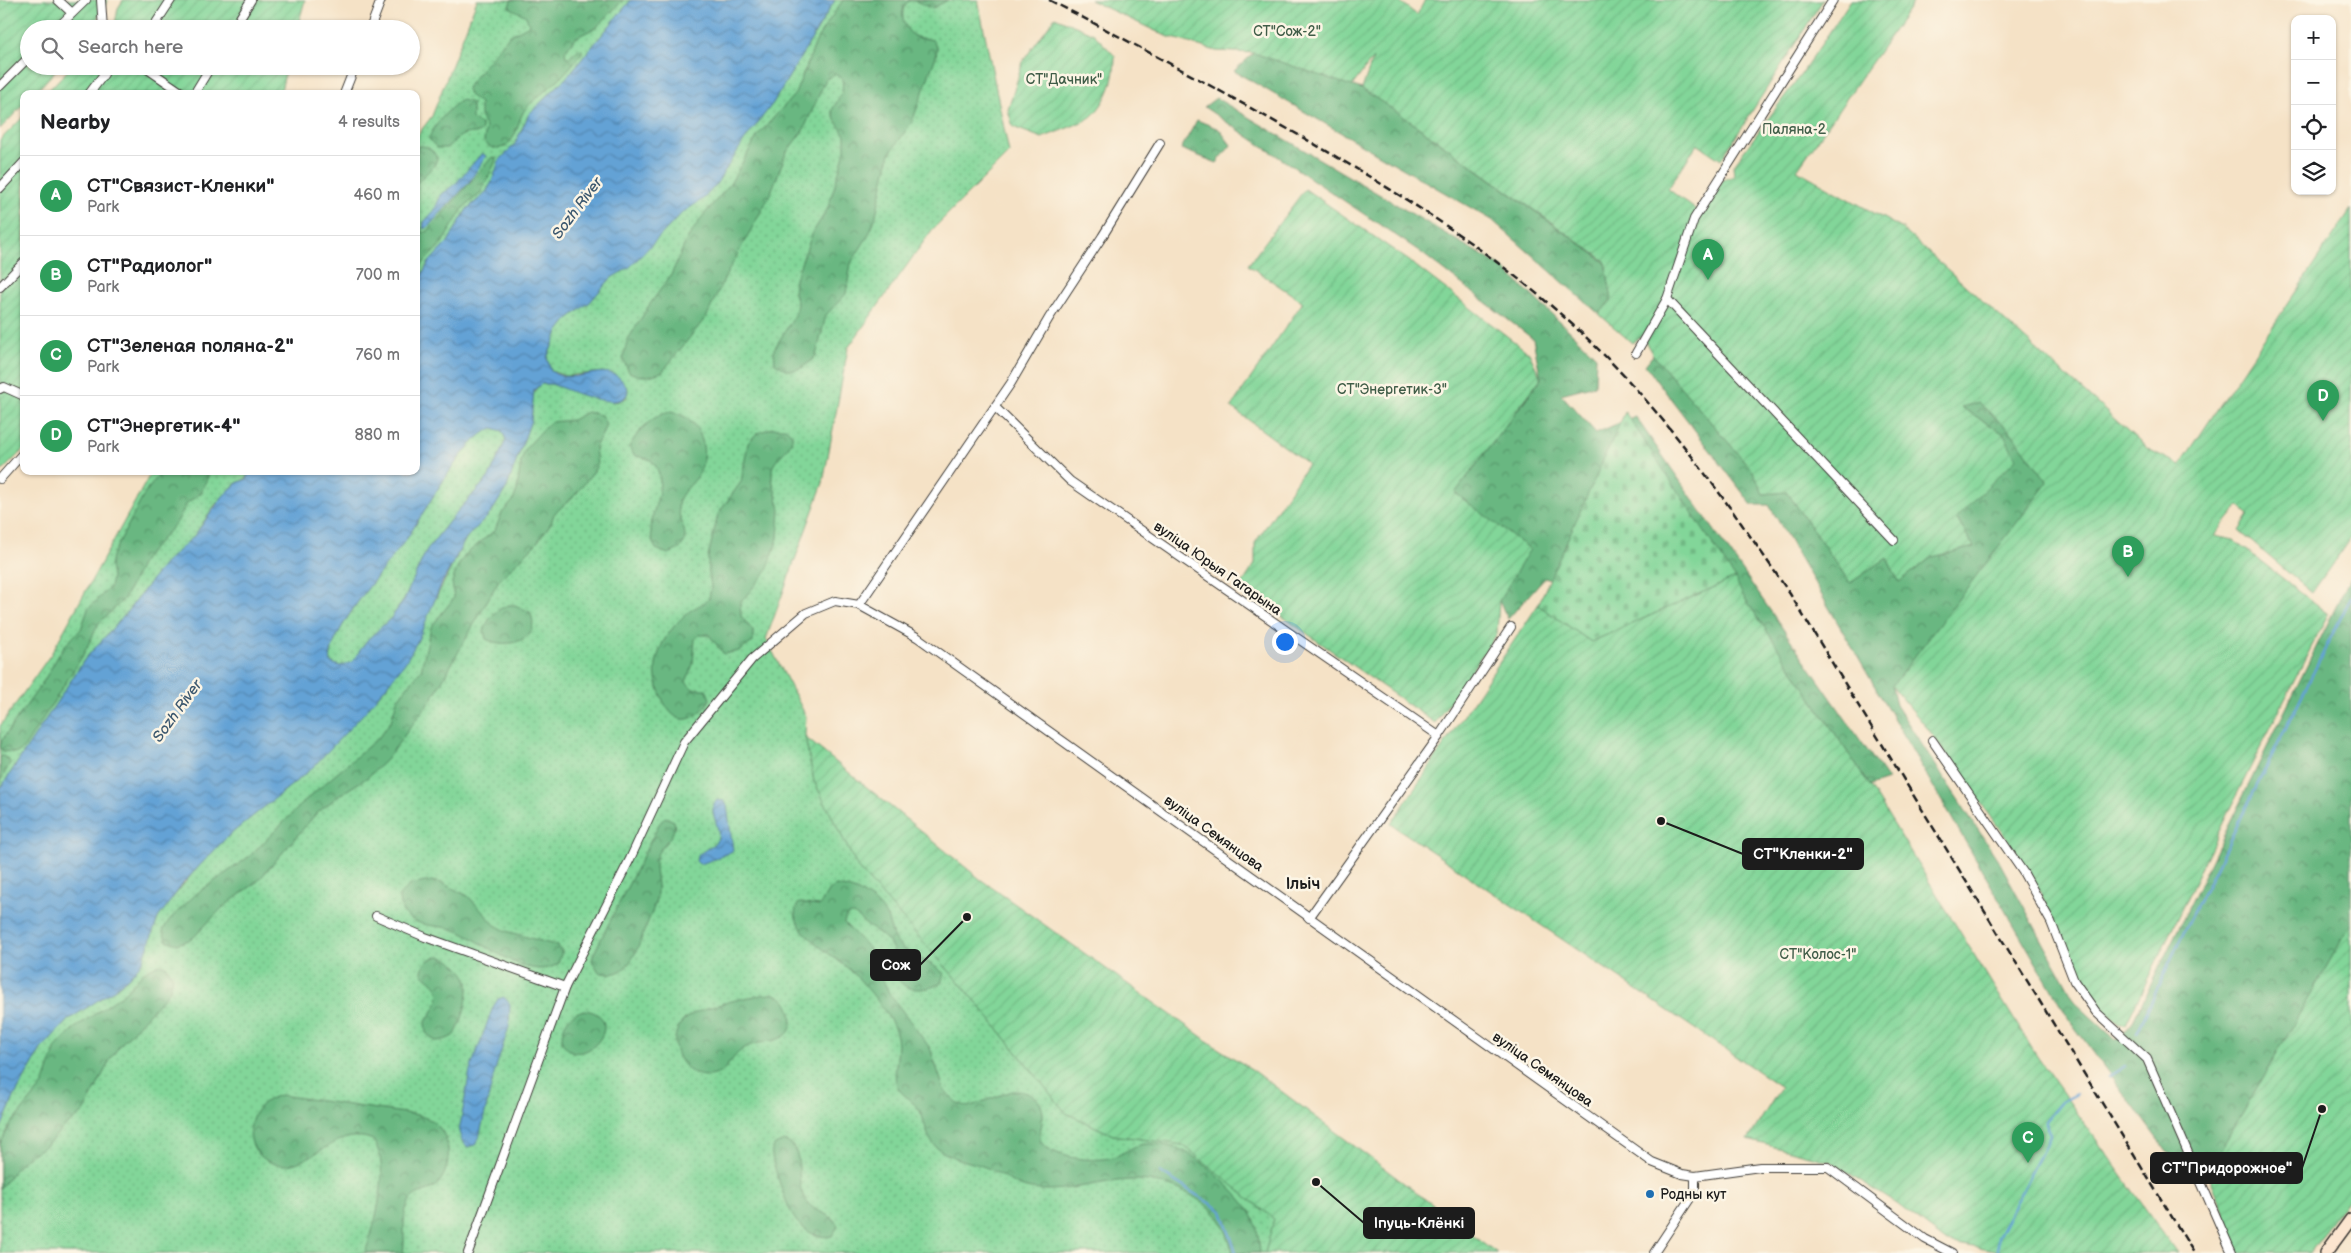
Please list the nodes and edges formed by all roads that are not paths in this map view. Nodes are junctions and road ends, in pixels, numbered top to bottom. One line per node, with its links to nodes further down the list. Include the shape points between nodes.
1 (58, 0): 8 (street)
2 (86, 0): 8 (street)
3 (101, 0): 10 (street)
4 (171, 0): 11 (street)
5 (251, 0): 12 (street)
6 (381, 0): 13 (street)
7 (1833, 0): 29 (street, via 1694,219)
8 (72, 12): 9 (street)
9 (64, 20)
10 (102, 20)
11 (158, 20)
12 (239, 20)
13 (373, 20)
14 (20, 66): 19 (street)
15 (103, 75): 20 (street)
16 (156, 75): 21 (street)
17 (205, 75): 22 (street)
18 (351, 75): 23 (street)
19 (0, 86)
20 (92, 90)
21 (178, 90)
22 (196, 90)
23 (346, 90)
24 (1160, 143): 33 (street)
25 (20, 166): 26 (street)
26 (0, 188)
27 (20, 266): 28 (street)
28 (0, 287)
29 (1668, 299): 30 (street); 36 (street)
30 (1636, 353)
31 (0, 389): 32 (street, via 4,387)
32 (20, 394)
33 (995, 407): 37 (street); 39 (street, вуліца Юрыя Гагарына, via 1070,481)
34 (20, 456): 35 (street)
35 (0, 479)
36 (1894, 540)
37 (859, 605): 42 (street, вуліца Семянцова, via 917,637); 43 (street, вуліца Семянцова, via 835,601 806,613 764,648 684,742 630,859)
38 (1511, 627): 39 (street)
39 (1439, 736): 42 (street)
40 (1932, 740): 49 (street, via 2023,872 2051,922 2074,981 2096,1012 2147,1059)
41 (376, 916): 43 (street)
42 (1309, 918): 44 (street, вуліца Семянцова, via 1652,1162)
43 (565, 987): 46 (street, вуліца Семянцова)
44 (1694, 1176): 47 (street, via 1695,1191); 48 (street, вуліца Семянцова, via 1760,1166 1828,1167 1925,1239)
45 (2351, 1219): 50 (street)
46 (468, 1253)
47 (1654, 1253)
48 (1952, 1253)
49 (2232, 1253)
50 (2326, 1253)

